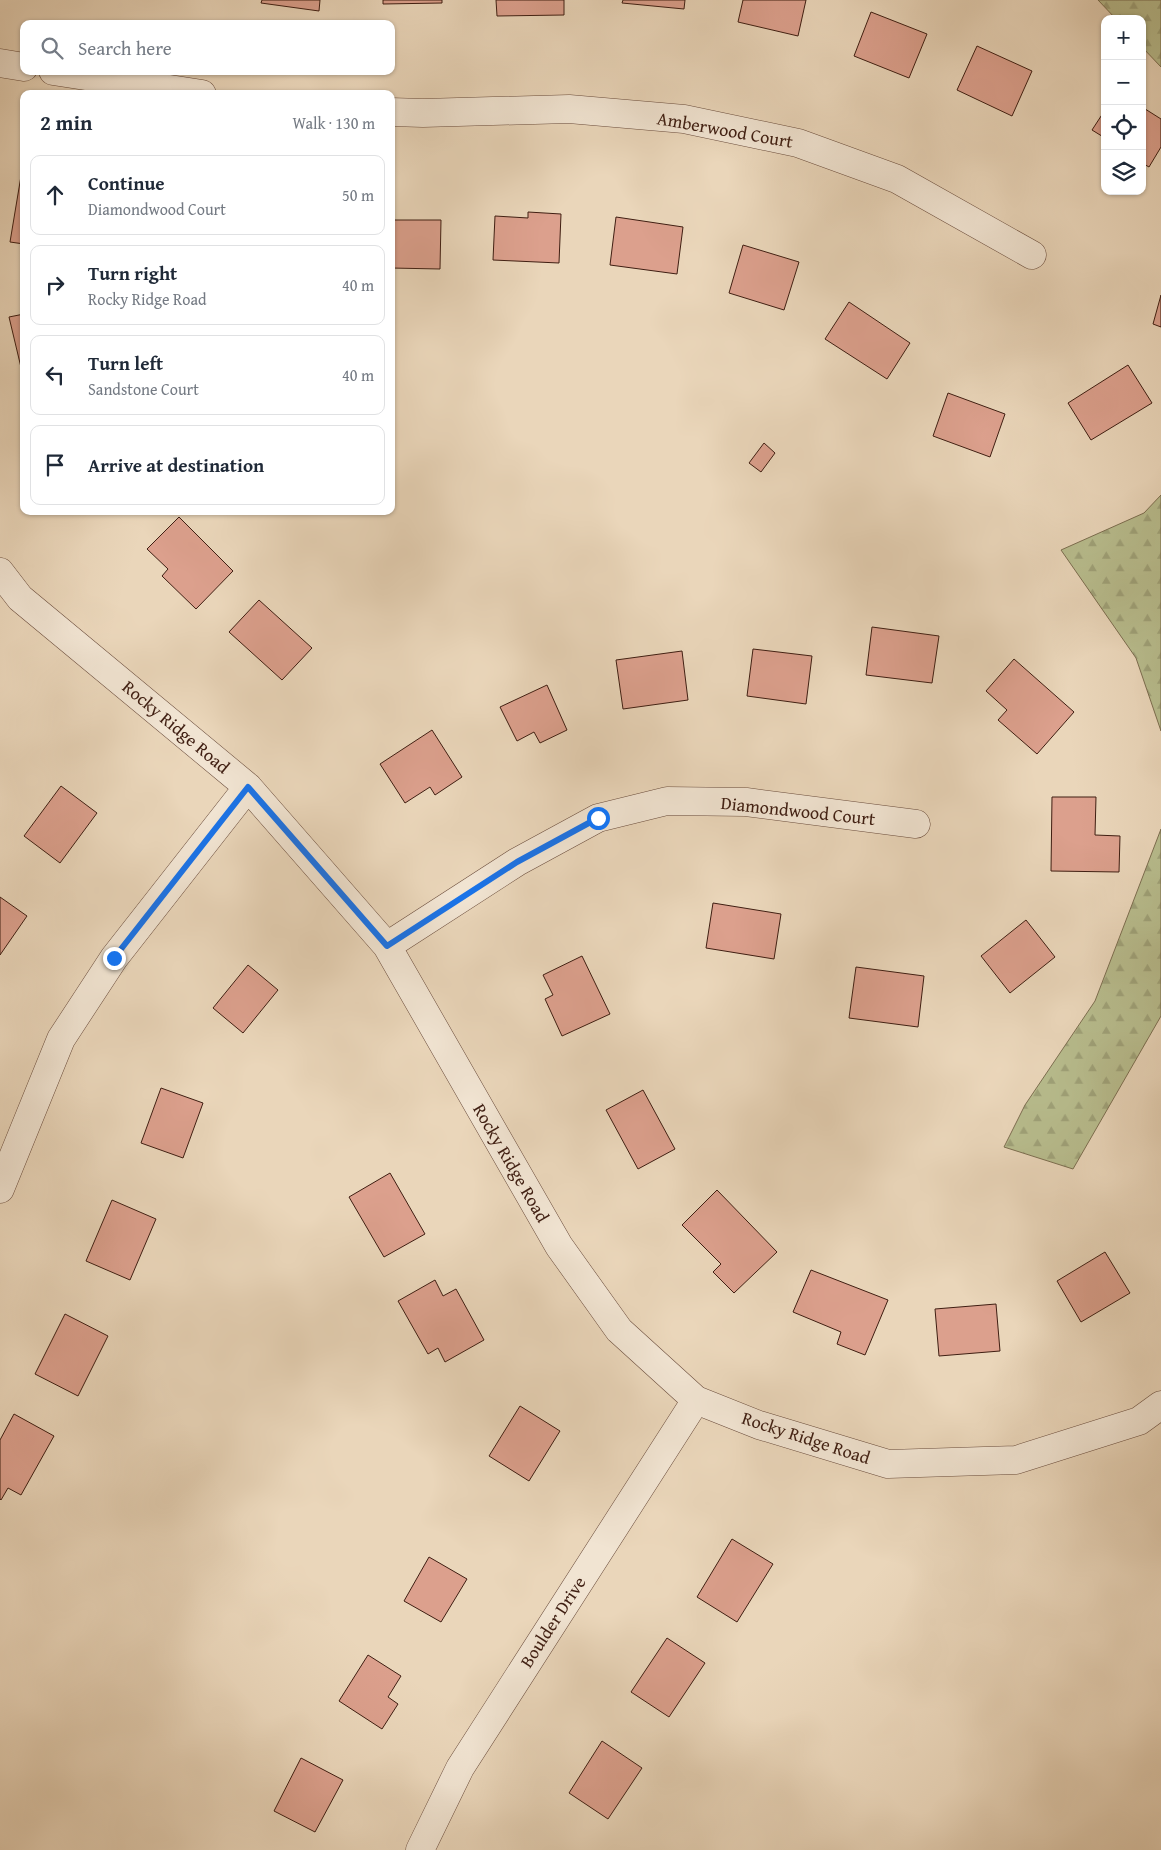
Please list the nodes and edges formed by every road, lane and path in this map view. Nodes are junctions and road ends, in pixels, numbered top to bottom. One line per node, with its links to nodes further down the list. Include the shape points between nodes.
1 (0, 63): 2 (street)
2 (20, 66)
3 (79, 75): 4 (street)
4 (176, 90)
5 (395, 112): 6 (street, Amberwood Court, via 570,110 684,119 798,143 897,179)
6 (1032, 255)
7 (0, 572): 8 (street, Rocky Ridge Road, via 20,598)
8 (248, 787): 10 (street, Rocky Ridge Road); 11 (street, via 114,958 61,1039)
9 (916, 824): 10 (street, Diamondwood Court, via 746,802 667,802 598,818 517,862)
10 (387, 946): 12 (street, Rocky Ridge Road, via 559,1246 619,1330)
11 (0, 1189)
12 (696, 1400): 13 (street, Rocky Ridge Road, via 759,1425 888,1464 1016,1460 1139,1421); 14 (street, Boulder Drive, via 460,1768)
13 (1161, 1405)
14 (420, 1850)

